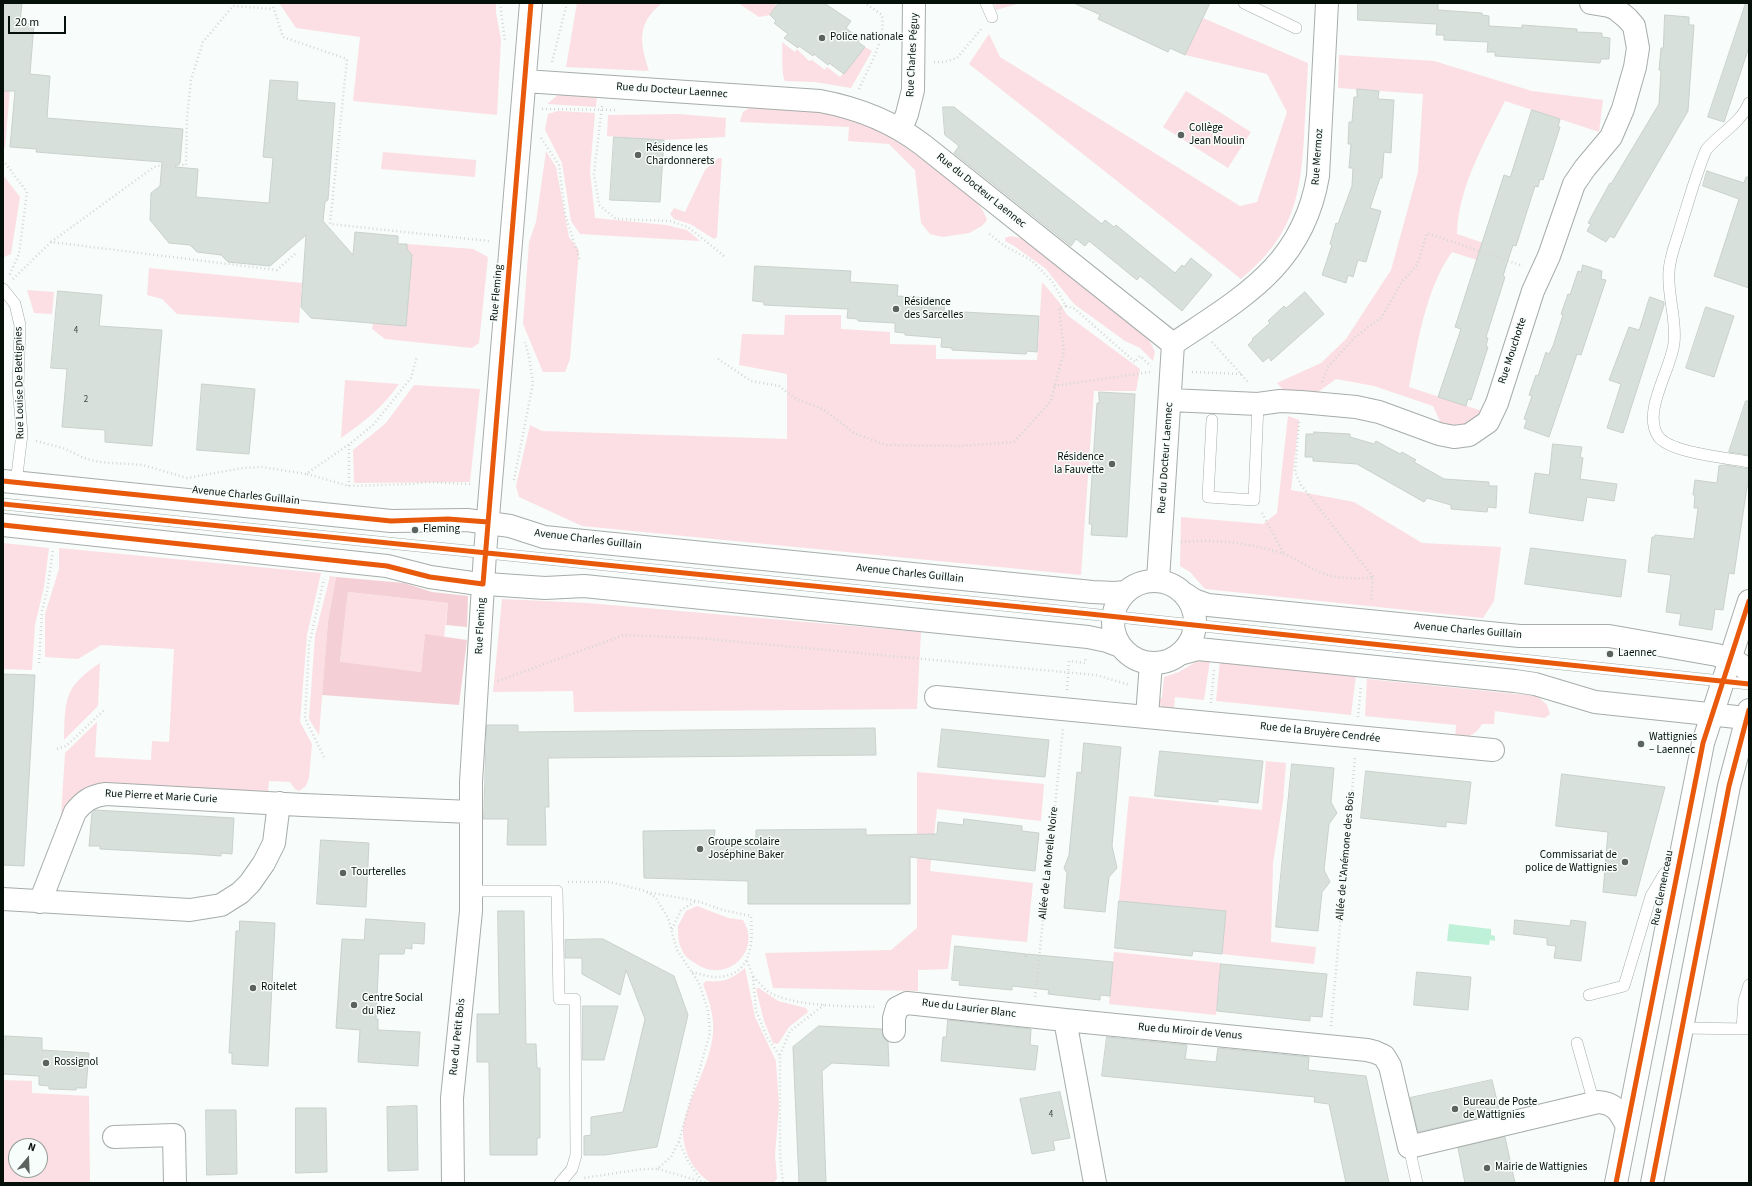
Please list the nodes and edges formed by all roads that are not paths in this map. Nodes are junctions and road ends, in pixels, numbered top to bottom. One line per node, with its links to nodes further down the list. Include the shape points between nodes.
1 (531, 3): 9 (street, Rue Fleming)
2 (914, 3): 11 (street, Rue Charles Péguy, via 911,99)
3 (986, 3): 7 (lane)
4 (1244, 3): 8 (lane)
5 (1327, 3): 13 (street, Rue Mermoz, via 1318,176 1306,220 1286,255 1269,274 1246,294)
6 (1591, 3): 15 (street, Rue Mouchotte, via 1608,6 1627,18 1636,33 1638,57 1616,128 1607,144 1574,184 1549,256 1532,291 1488,422 1476,432 1461,437 1446,436 1368,408 1280,401)
7 (992, 18)
8 (1296, 28)
9 (535, 82): 11 (street, Rue du Docteur Laennec, via 820,101 850,108); 20 (street, Rue Fleming)
10 (1749, 103): 17 (lane, via 1739,118 1706,150 1670,260 1669,285 1674,314 1674,345 1653,418 1658,437 1666,444 1677,449)
11 (901, 130): 13 (street, Rue du Docteur Laennec, via 923,144)
12 (6, 284): 18 (lane, Rue Louise De Bettignies, via 15,304 20,325 18,386 22,437)
13 (1174, 344): 14 (street, Rue du Docteur Laennec)
14 (1170, 400): 15 (street, Rue Mouchotte); 23 (street, Rue du Docteur Laennec)
15 (1261, 404): 16 (lane, via 1254,500 1208,497)
16 (1212, 420)
17 (1749, 462)
18 (10, 482): 20 (street, Avenue Charles Guillain, via 391,521 448,519)
19 (3, 504): 22 (lane)
20 (488, 522): 22 (street, Rue Fleming); 25 (street, Avenue Charles Guillain, via 544,537 1092,592)
21 (3, 525): 24 (street, via 387,566 430,578)
22 (485, 553): 24 (street, Rue Fleming); 28 (lane)
23 (1158, 580): 25 (street, via 1138,583); 26 (street, Avenue Charles Guillain, via 1173,585)
24 (483, 584): 30 (street, via 525,588 571,585 1088,637); 43 (street, Rue Fleming)
25 (1125, 592): 28 (street, via 1117,603)
26 (1185, 594): 29 (street, via 1192,606); 32 (street, Avenue Charles Guillain, via 1208,605 1368,621 1520,636 1609,636 1703,651)
27 (1749, 601): 32 (street, Rue Clemenceau)
28 (1113, 617): 29 (lane); 30 (street, via 1114,632)
29 (1195, 625): 31 (street, via 1189,644); 35 (lane)
30 (1120, 646): 33 (street, via 1134,658)
31 (1180, 654): 33 (street, via 1169,660); 38 (street, via 1198,649 1515,681 1535,684 1595,702)
32 (1729, 659): 34 (street, Avenue Charles Guillain); 35 (street, Rue Clemenceau)
33 (1151, 663): 40 (street)
34 (1749, 672)
35 (1722, 680): 36 (lane); 38 (street, Rue Clemenceau)
36 (1749, 684)
37 (936, 697): 40 (street, Rue de la Bruyère Cendrée)
38 (1711, 714): 39 (street); 44 (street, Rue Clemenceau, via 1700,752)
39 (1748, 714): 51 (street, via 1729,786)
40 (1147, 716): 41 (street, Rue de la Bruyère Cendrée)
41 (1493, 750)
42 (279, 804): 43 (street, Rue Pierre et Marie Curie); 47 (street, via 274,843 264,863 250,884 221,905 190,910); 47 (street, Rue Pierre et Marie Curie, via 106,794 94,796 84,801 75,812)
43 (471, 812): 45 (street, Rue Fleming)
44 (1680, 858): 49 (lane, via 1664,874 1651,896 1624,986); 56 (street, Rue Clemenceau)
45 (471, 891): 60 (street, Rue du Petit Bois, via 452,1098); 61 (lane, via 557,891 559,1000 575,1000 576,1154 572,1169)
46 (3, 899): 47 (street)
47 (40, 902)
48 (1749, 985): 52 (lane, via 1744,1000)
49 (1590, 994)
50 (1065, 1020): 53 (street, Rue du Laurier Blanc, via 907,1003 897,1008); 58 (street, Rue du Miroir de Venus, via 1375,1052 1384,1056 1390,1066); 62 (street)
51 (1681, 1028): 52 (lane); 65 (street)
52 (1745, 1029)
53 (894, 1031)
54 (1577, 1044): 55 (lane)
55 (1594, 1103): 56 (street, via 1606,1103 1614,1107); 58 (street)
56 (1627, 1126): 64 (street, Rue Clemenceau)
57 (114, 1137): 59 (street, via 174,1135)
58 (1409, 1147): 63 (lane)
59 (175, 1183)
60 (453, 1183)
61 (561, 1183)
62 (1096, 1183)
63 (1417, 1183)
64 (1616, 1183)
65 (1652, 1183)

